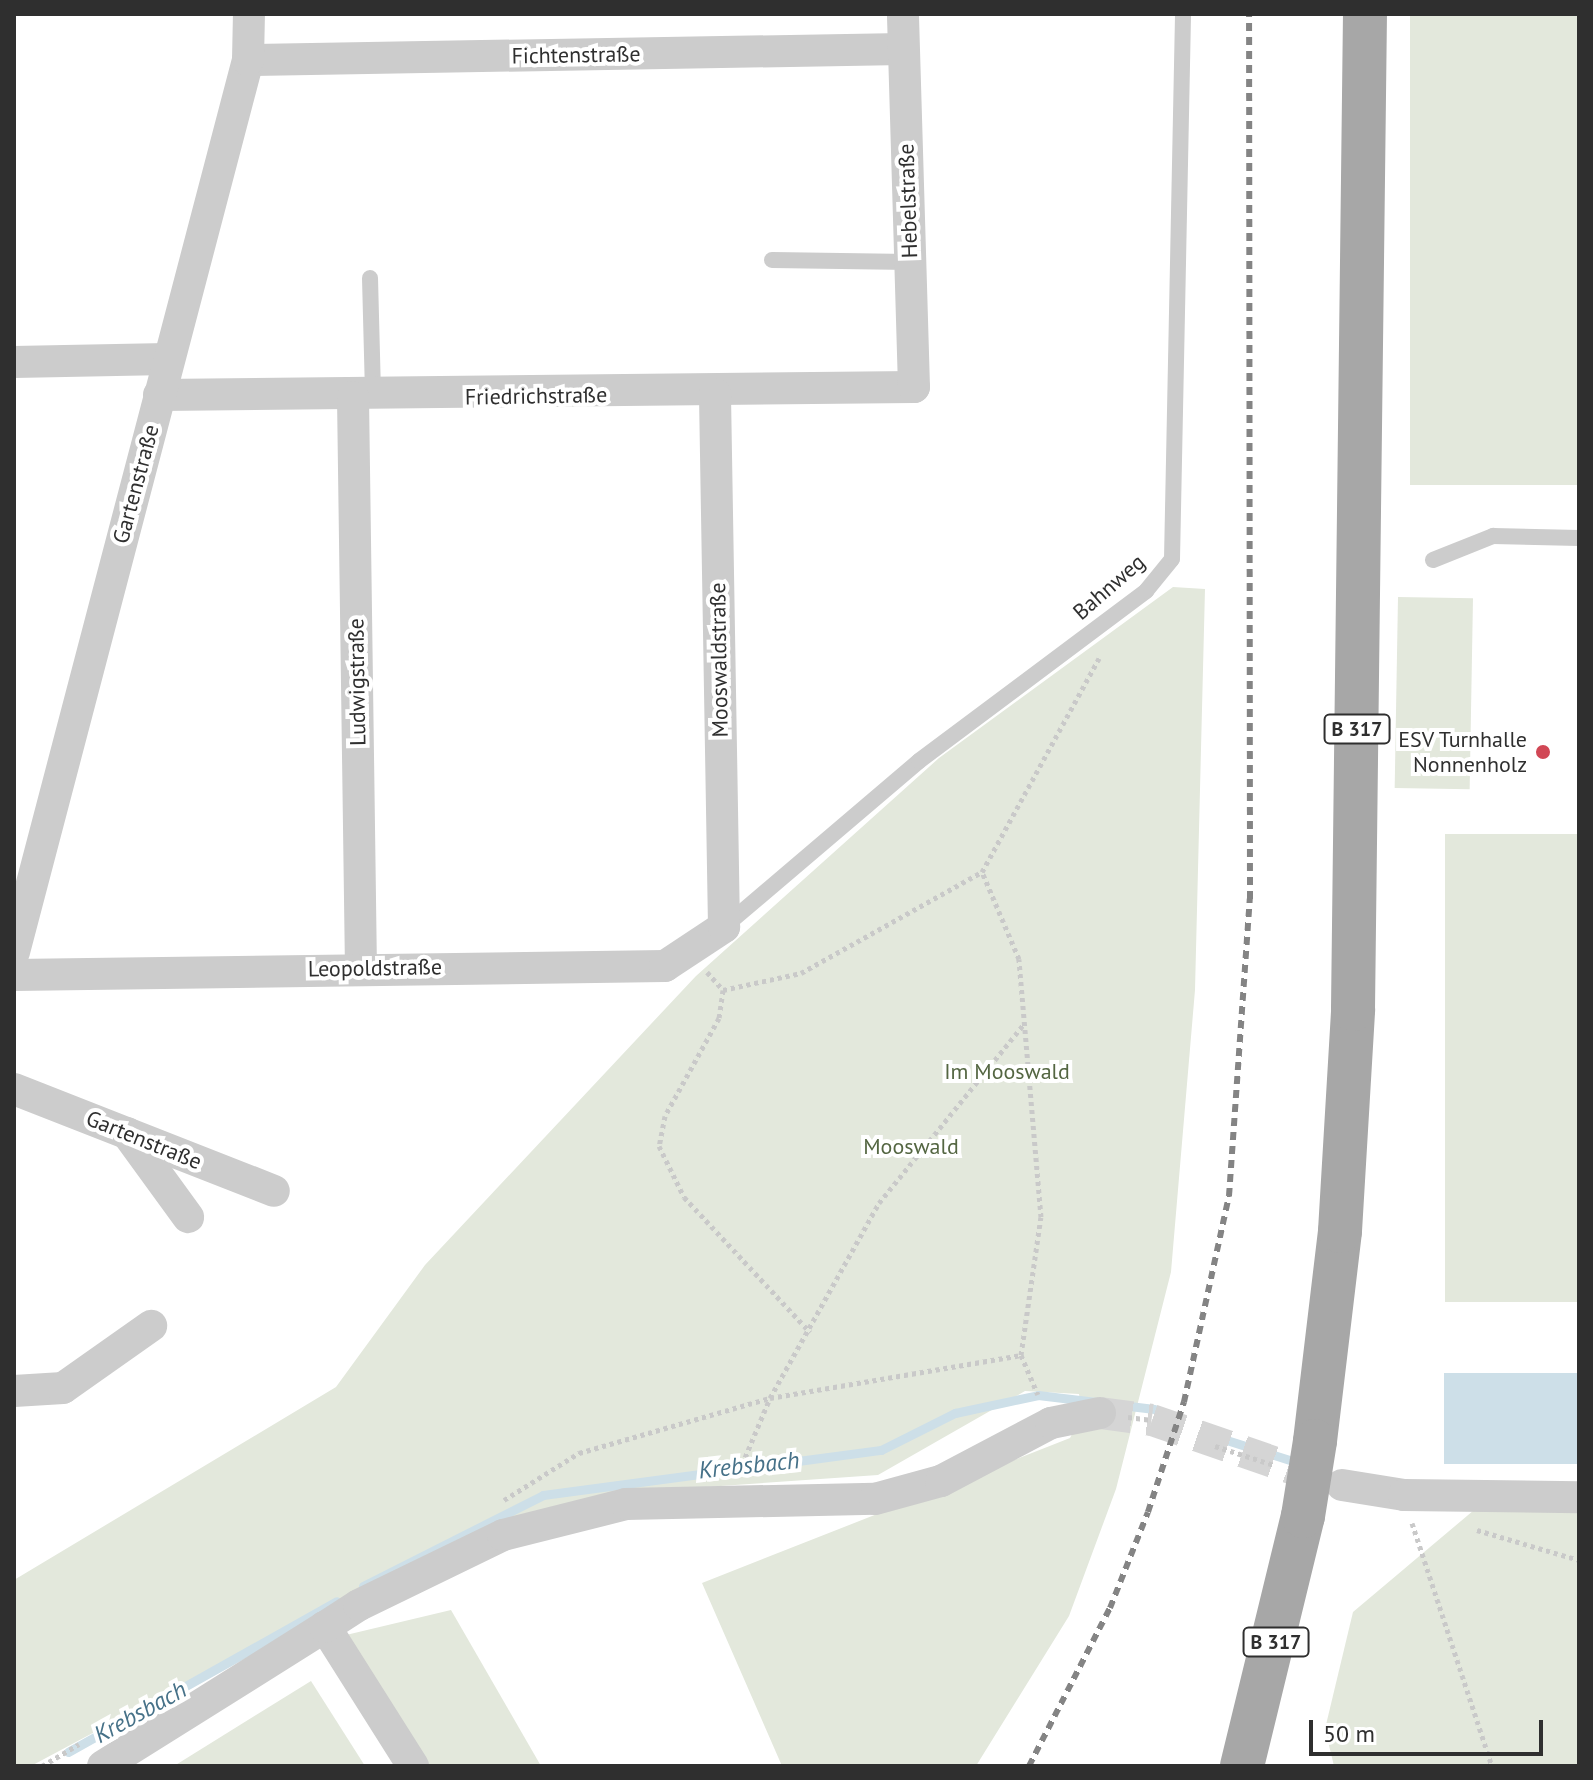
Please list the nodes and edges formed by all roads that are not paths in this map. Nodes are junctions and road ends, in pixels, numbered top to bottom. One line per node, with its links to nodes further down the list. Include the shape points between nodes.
1 (249, 14): 6 (street, Gartenstraße)
2 (903, 14): 5 (street, Hebelstraße)
3 (1183, 14): 18 (lane, Bahnweg, via 1178,538 1172,559 1146,591 919,761)
4 (1365, 14): 34 (main road, B 317, bridge, via 1353,1009 1340,1231 1303,1516)
5 (903, 49): 6 (street, Fichtenstraße); 8 (street, Hebelstraße)
6 (248, 60): 10 (street, Gartenstraße)
7 (772, 260): 8 (lane)
8 (910, 262): 12 (street, Hebelstraße)
9 (370, 278): 15 (lane)
10 (167, 359): 11 (street); 14 (street, Gartenstraße)
11 (14, 362)
12 (914, 387): 13 (street, Friedrichstraße)
13 (715, 394): 15 (street, Friedrichstraße); 18 (street, Mooswaldstraße)
14 (159, 395): 15 (street, Friedrichstraße); 19 (street, Gartenstraße)
15 (363, 398): 20 (street, Ludwigstraße)
16 (1579, 538): 17 (lane, via 1493,536)
17 (1433, 560)
18 (724, 927): 20 (street, Leopoldstraße, via 665,966)
19 (14, 952)
20 (361, 967): 21 (street, Leopoldstraße)
21 (14, 975)
22 (14, 1089): 23 (street, Gartenstraße)
23 (127, 1133): 24 (street, Gartenstraße); 25 (street)
24 (274, 1191)
25 (188, 1217)
26 (151, 1326): 27 (street, via 63,1388)
27 (14, 1391)
28 (1100, 1413): 31 (street, via 1051,1423 941,1481 875,1499 626,1504 503,1535)
29 (1342, 1485): 30 (street, via 1404,1495)
30 (1579, 1497)
31 (325, 1627): 32 (street); 33 (street)
32 (103, 1766)
33 (413, 1766)
34 (1242, 1766)

